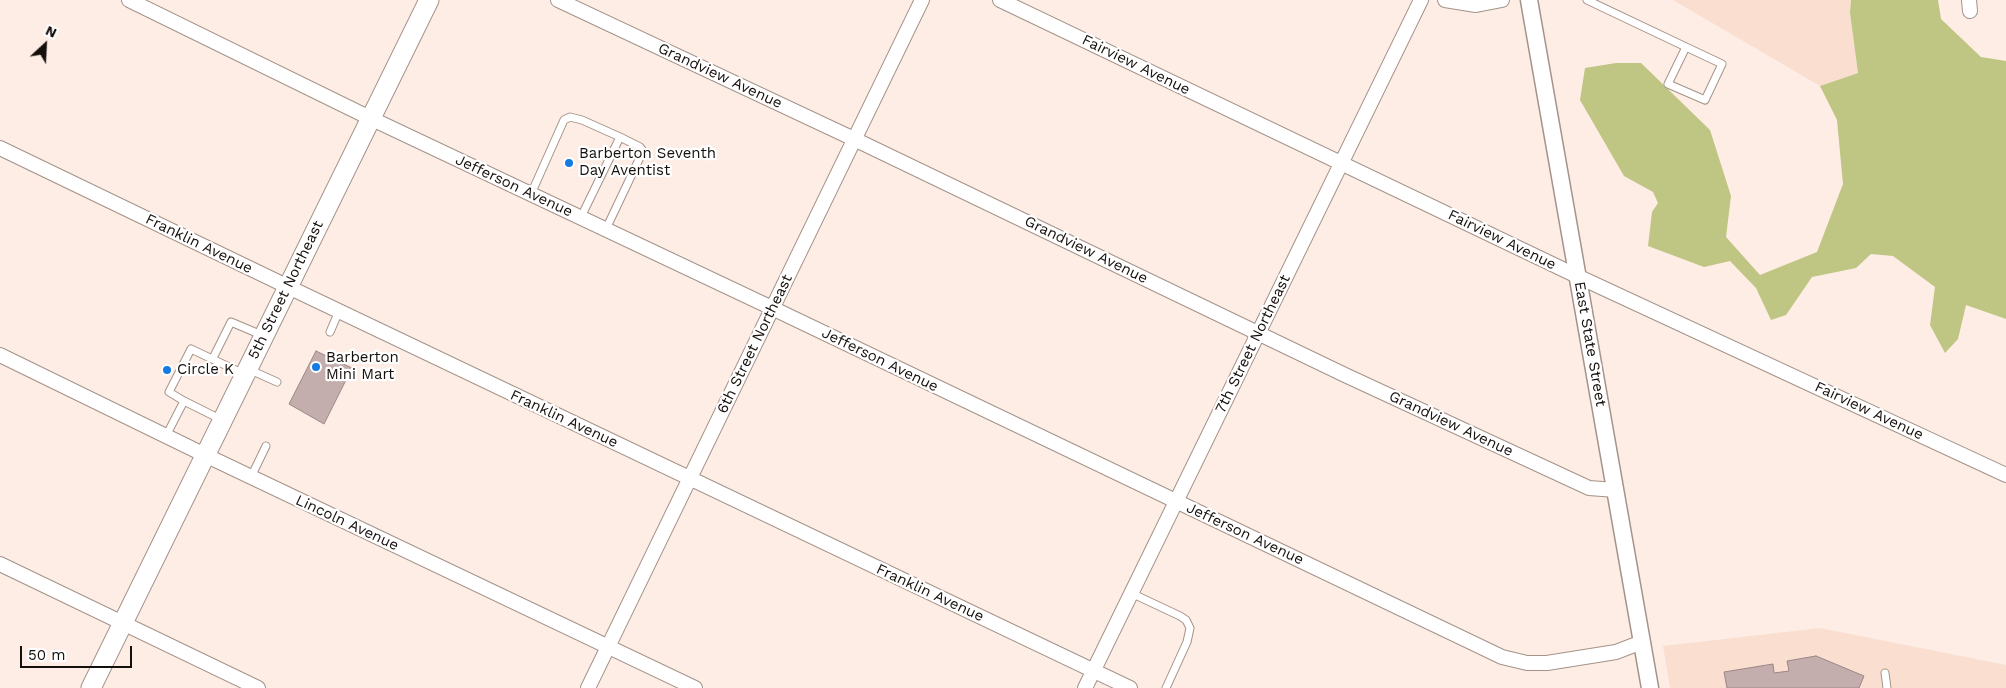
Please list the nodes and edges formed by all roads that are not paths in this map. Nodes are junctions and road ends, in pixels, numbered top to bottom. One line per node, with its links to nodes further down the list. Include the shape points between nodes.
1 (129, 0): 12 (street, Jefferson Avenue)
2 (429, 0): 12 (main road, 5th Street Northeast)
3 (558, 0): 14 (street, Grandview Avenue)
4 (922, 0): 14 (street, 6th Street Northeast)
5 (1000, 0): 16 (street, Fairview Avenue)
6 (1421, 0): 16 (street, 7th Street Northeast)
7 (1445, 0): 8 (street, via 1476,5)
8 (1502, 0)
9 (1529, 0): 20 (street, East State Street)
10 (1587, 0): 11 (lane)
11 (1686, 47): 11 (lane, via 1722,64 1705,100 1668,84)
12 (370, 118): 17 (street, Jefferson Avenue); 21 (main road, 5th Street Northeast)
13 (620, 137): 17 (lane, via 582,120 570,117 564,120); 18 (lane); 19 (lane, via 643,151)
14 (854, 139): 22 (street, 6th Street Northeast); 25 (street, Grandview Avenue)
15 (0, 148): 21 (street, Franklin Avenue)
16 (1341, 163): 20 (street, Fairview Avenue); 25 (street, 7th Street Northeast)
17 (530, 194): 18 (street, Jefferson Avenue)
18 (581, 217): 19 (street, Jefferson Avenue)
19 (606, 229): 22 (street, Jefferson Avenue)
20 (1577, 276): 36 (street, Fairview Avenue); 39 (street, East State Street)
21 (288, 287): 23 (street, Franklin Avenue); 26 (main road, 5th Street Northeast)
22 (772, 308): 38 (street, 6th Street Northeast); 40 (street, Jefferson Avenue)
23 (340, 312): 24 (lane); 38 (street, Franklin Avenue)
24 (330, 332)
25 (1258, 333): 39 (street, Grandview Avenue, via 1589,488); 40 (street, 7th Street Northeast)
26 (264, 336): 28 (lane, via 231,322); 29 (main road, 5th Street Northeast)
27 (0, 356): 33 (street, Lincoln Avenue)
28 (213, 358): 29 (lane); 31 (lane, via 191,349 169,392)
29 (246, 371): 30 (lane); 32 (main road, 5th Street Northeast)
30 (277, 382)
31 (184, 401): 32 (lane); 33 (lane)
32 (222, 420): 35 (main road, 5th Street Northeast)
33 (166, 436): 35 (street, Lincoln Avenue)
34 (266, 446): 37 (lane)
35 (205, 455): 37 (street, Lincoln Avenue); 43 (main road, 5th Street Northeast)
36 (2006, 474)
37 (251, 477): 45 (street, Lincoln Avenue)
38 (690, 478): 45 (street, 6th Street Northeast); 46 (street, Franklin Avenue)
39 (1616, 490): 44 (street, East State Street)
40 (1176, 502): 42 (street, 7th Street Northeast); 44 (street, Jefferson Avenue, via 1502,657 1527,663 1547,663 1616,652)
41 (0, 564): 43 (street)
42 (1131, 593): 46 (street, 7th Street Northeast); 54 (lane, via 1180,616 1190,628)
43 (123, 623): 48 (main road, 5th Street Northeast); 49 (street)
44 (1642, 642): 55 (street, East State Street)
45 (608, 646): 50 (street, 6th Street Northeast); 51 (street, Lincoln Avenue)
46 (1093, 671): 52 (street, 7th Street Northeast); 53 (street, Franklin Avenue)
47 (1884, 673): 56 (lane)
48 (91, 688)
49 (258, 688)
50 (588, 688)
51 (695, 688)
52 (1085, 688)
53 (1130, 688)
54 (1166, 688)
55 (1650, 688)
56 (1887, 688)

